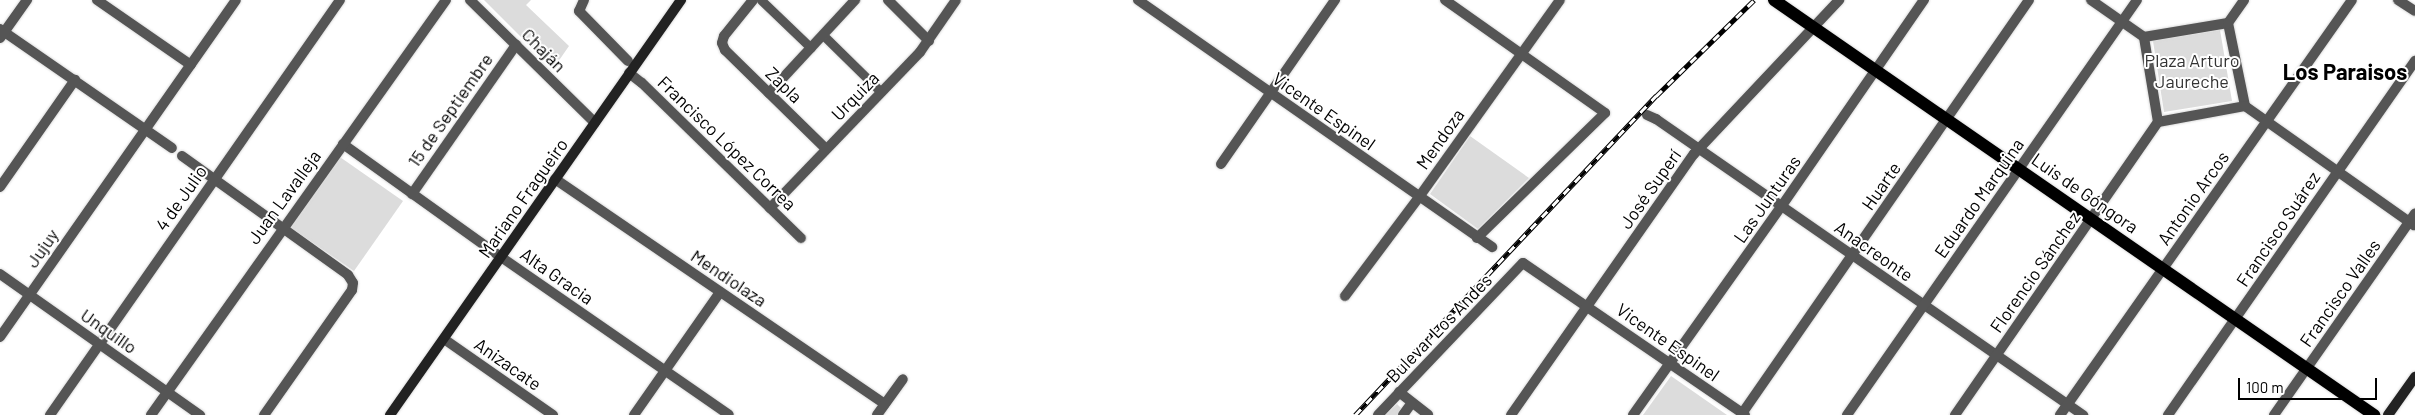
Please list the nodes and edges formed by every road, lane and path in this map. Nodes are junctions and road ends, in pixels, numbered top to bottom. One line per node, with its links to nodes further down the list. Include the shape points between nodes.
1 (27, 0): 31 (street)
2 (97, 0): 40 (street)
3 (340, 0): 62 (street, 4 de Julio)
4 (446, 0): 54 (street, Juan Lavalleja)
5 (470, 0): 35 (street, Chaján)
6 (584, 0): 39 (street, via 580,11)
7 (681, 0): 42 (main road, Mariano Fragueiro)
8 (753, 0): 45 (street, Zapla, via 722,43 725,50)
9 (761, 0): 36 (street)
10 (855, 0): 32 (street)
11 (888, 0): 34 (street)
12 (956, 0): 34 (street, Urquiza)
13 (1138, 0): 46 (street, Vicente Espinel)
14 (1335, 0): 46 (street)
15 (1445, 0): 37 (street)
16 (1560, 0): 37 (street, Mendoza)
17 (1774, 0): 30 (main road, Luis de Góngora)
18 (1839, 0): 30 (street, José Superí)
19 (1924, 0): 41 (street, Las Junturas)
20 (2029, 0): 49 (street, Huarte)
21 (2091, 0): 28 (street)
22 (2137, 0): 28 (street, Eduardo Marquina)
23 (2244, 0): 29 (street)
24 (2352, 0): 50 (street, Antonio Arcos)
25 (2398, 0): 27 (street)
26 (234, 1): 40 (street, Jujuy)
27 (2415, 11)
28 (2122, 21): 33 (street); 60 (street, Eduardo Marquina)
29 (2228, 22): 33 (street); 47 (street)
30 (1814, 26): 41 (main road, Luis de Góngora); 57 (street, José Superí)
31 (2, 33): 43 (street)
32 (823, 35): 36 (street); 44 (street)
33 (2144, 37): 51 (street)
34 (928, 41): 44 (street, Urquiza)
35 (516, 45): 52 (street, Chaján); 65 (street, 15 de Septiembre)
36 (811, 48): 45 (street)
37 (1521, 54): 66 (street, Mendoza); 73 (street, via 1605,112)
38 (2415, 61): 61 (street, Francisco Suárez)
39 (628, 62)
40 (191, 65): 53 (street, Jujuy)
41 (1877, 69): 49 (main road, Luis de Góngora); 67 (street, Las Junturas)
42 (629, 73): 52 (main road, Mariano Fragueiro); 68 (street, Francisco López Correa)
43 (74, 80): 53 (street); 64 (street)
44 (881, 92): 56 (street, Urquiza)
45 (769, 93): 56 (street, Zapla)
46 (1270, 93): 59 (street); 66 (street, Vicente Espinel)
47 (2245, 106): 50 (street); 51 (street)
48 (1647, 115): 57 (street, Anacreonte)
49 (1948, 119): 60 (main road, Luis de Góngora); 75 (street, Huarte)
50 (2266, 121): 61 (street); 78 (street, Antonio Arcos)
51 (2158, 122): 69 (street, Florencio Sánchez)
52 (595, 123): 63 (main road, Mariano Fragueiro)
53 (146, 129): 55 (street); 81 (street, Jujuy)
54 (343, 144): 65 (street, Alta Gracia); 71 (street, Juan Lavalleja)
55 (172, 148)
56 (826, 149): 68 (street, Urquiza)
57 (1698, 149): 67 (street, Anacreonte); 84 (street, José Superí)
58 (182, 156): 62 (street)
59 (1221, 164)
60 (2020, 168): 69 (main road, Luis de Góngora); 83 (street, Eduardo Marquina)
61 (2337, 171): 70 (street); 85 (street, Francisco Suárez)
62 (214, 178): 71 (street); 88 (street, 4 de Julio)
63 (555, 179): 76 (main road, Mariano Fragueiro); 80 (street, Mendiolaza)
64 (0, 187)
65 (412, 194): 76 (street, Alta Gracia)
66 (1419, 197): 73 (street, Vicente Espinel); 82 (street, Mendoza)
67 (1782, 207): 75 (street, Anacreonte); 90 (street, Las Junturas)
68 (770, 208): 72 (street, Francisco López Correa)
69 (2092, 219): 78 (main road, Luis de Góngora); 89 (street, Florencio Sánchez)
70 (2413, 220): 91 (street, Francisco Valles)
71 (283, 227): 95 (street, Juan Lavalleja); 104 (street, via 348,274 352,290)
72 (801, 238)
73 (1477, 238): 74 (street, Vicente Espinel)
74 (1492, 247)
75 (1853, 256): 83 (street, Anacreonte); 100 (street, Huarte)
76 (501, 257): 87 (main road, Mariano Fragueiro); 92 (street, Alta Gracia)
77 (1523, 263): 84 (street, Vicente Espinel); 96 (street, Bulevar Los Andes)
78 (2162, 269): 85 (main road, Luis de Góngora); 99 (street, Antonio Arcos)
79 (0, 274): 81 (street, Unquillo)
80 (720, 292): 92 (street); 97 (street, Mendiolaza)
81 (29, 295): 86 (street, Jujuy); 88 (street, Unquillo)
82 (1345, 296)
83 (1923, 305): 89 (street, Anacreonte); 115 (street, Eduardo Marquina)
84 (1587, 306): 90 (street, Vicente Espinel); 113 (street, José Superí)
85 (2236, 318): 91 (main road, Luis de Góngora); 119 (street, Francisco Suárez)
86 (0, 337)
87 (444, 339): 105 (main road, Mariano Fragueiro); 106 (street, Anizacate)
88 (99, 345): 95 (street, Unquillo); 101 (street, 4 de Julio)
89 (1996, 355): 99 (street, Anacreonte); 116 (street, Florencio Sánchez)
90 (1670, 364): 100 (street, Vicente Espinel); 114 (street, Las Junturas)
91 (2307, 368): 120 (street, Francisco Valles); 121 (main road, Luis de Góngora)
92 (665, 370): 107 (street); 108 (street, Alta Gracia)
93 (2415, 377): 122 (main road)
94 (903, 379): 97 (street)
95 (167, 392): 102 (street, Juan Lavalleja); 103 (street, Unquillo)
96 (1399, 392): 98 (street); 110 (street, Bulevar Los Andes)
97 (885, 404): 109 (street)
98 (1411, 404): 111 (street, Bulevar Los Andes); 112 (street)
99 (2068, 404): 117 (street, Antonio Arcos); 118 (street, Anacreonte)
100 (1743, 414)
101 (50, 415)
102 (151, 415)
103 (200, 415)
104 (264, 415)
105 (390, 415)
106 (553, 415)
107 (634, 415)
108 (729, 415)
109 (877, 415)
110 (1378, 415)
111 (1403, 415)
112 (1428, 415)
113 (1511, 415)
114 (1634, 415)
115 (1847, 415)
116 (1954, 415)
117 (2060, 415)
118 (2083, 415)
119 (2168, 415)
120 (2274, 415)
121 (2374, 415)
122 (2388, 415)

